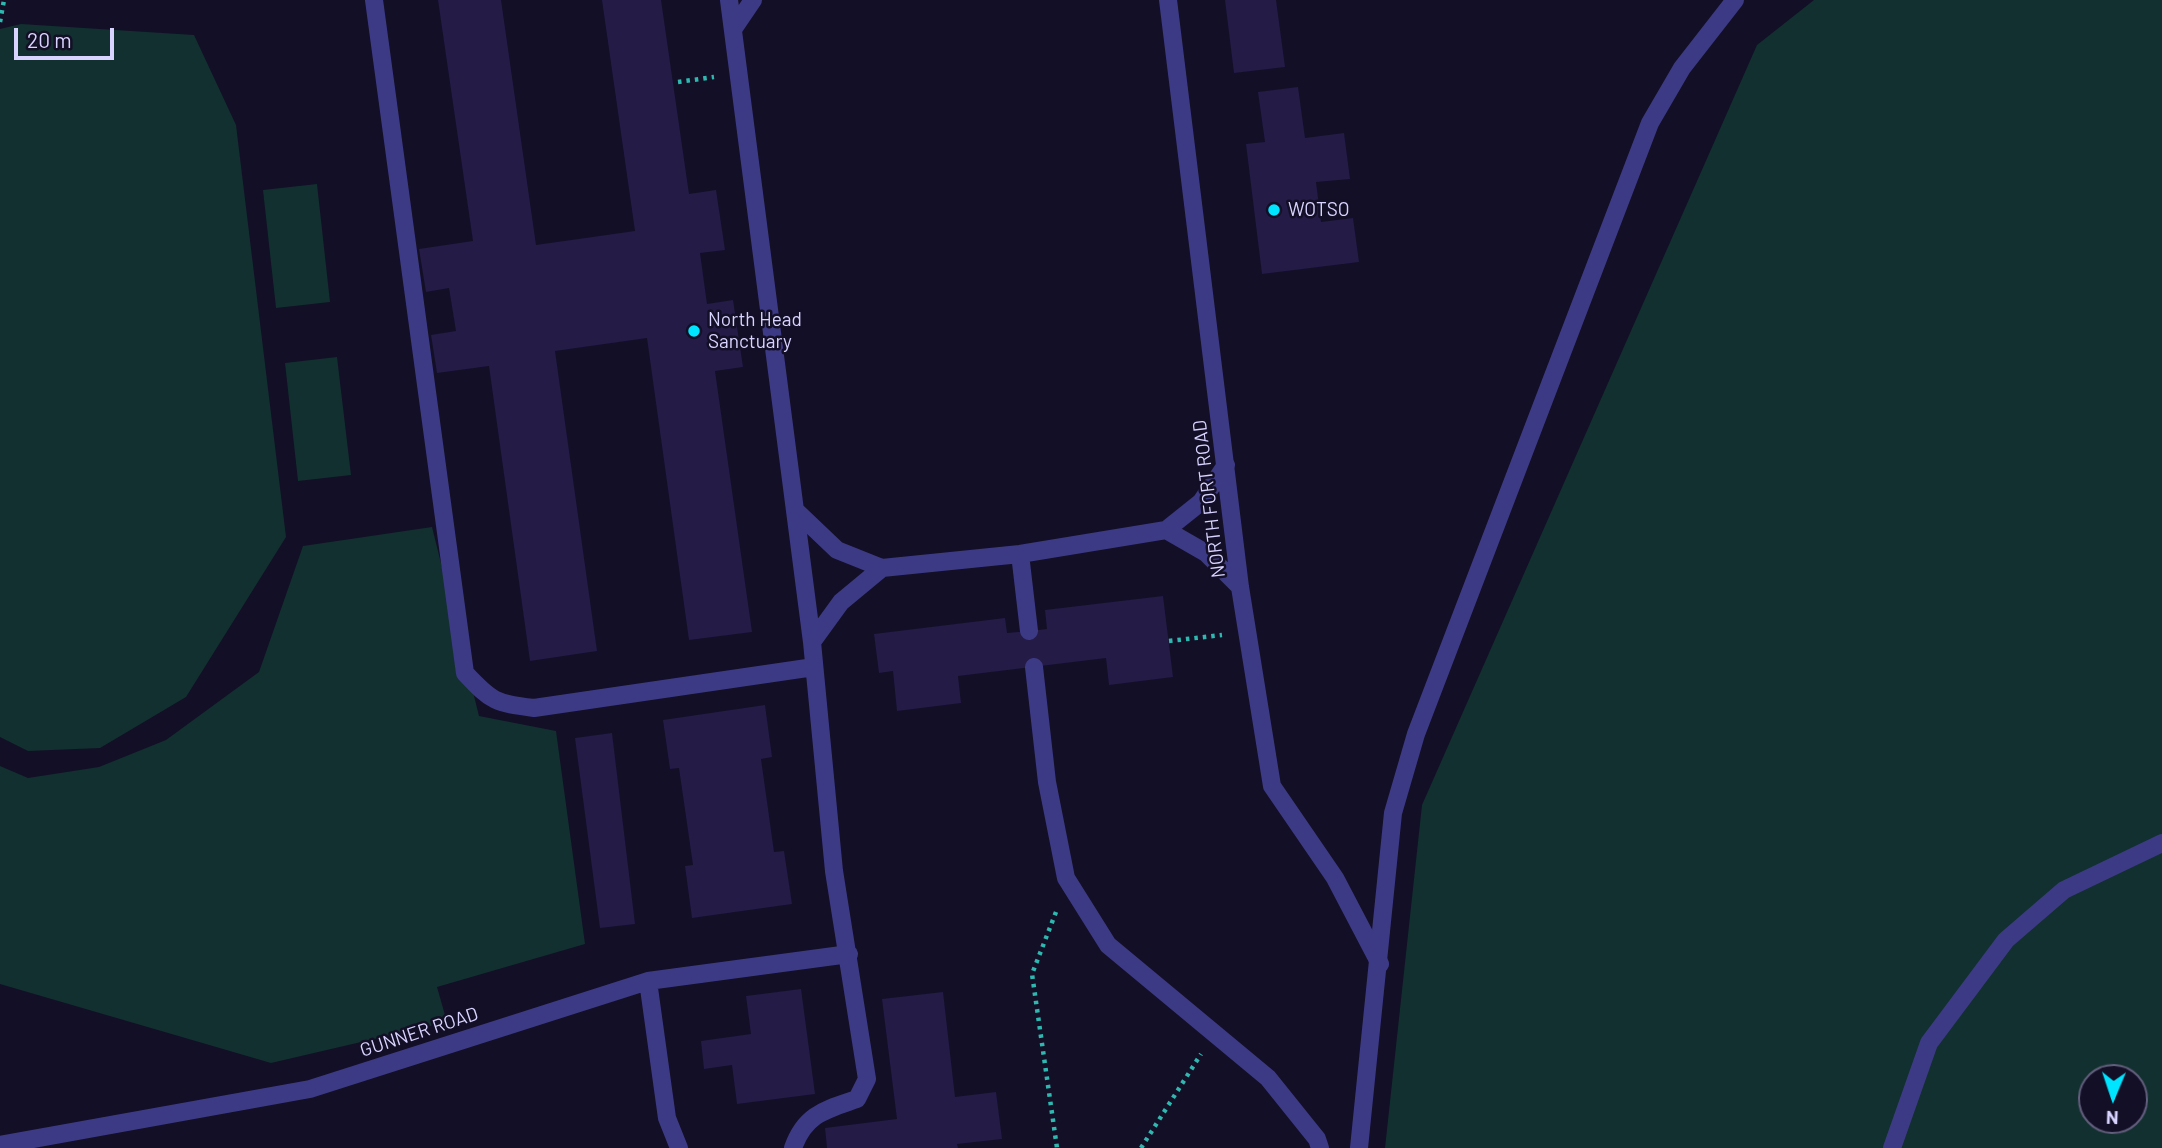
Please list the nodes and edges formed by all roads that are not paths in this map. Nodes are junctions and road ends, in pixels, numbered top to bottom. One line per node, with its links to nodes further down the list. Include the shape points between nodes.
1 (374, 0): 15 (street, via 464,673 500,704 534,708)
2 (729, 0): 6 (street)
3 (753, 0): 6 (street)
4 (1168, 0): 7 (street, NORTH FORT ROAD)
5 (1735, 0): 19 (street, via 1682,68 1650,123 1416,734 1393,813)
6 (734, 28): 8 (street)
7 (1226, 465): 9 (street, via 1201,502); 12 (street, NORTH FORT ROAD)
8 (795, 510): 11 (street, via 837,550); 14 (street)
9 (1166, 530): 10 (street); 12 (street, via 1206,553)
10 (1020, 554): 11 (street); 13 (street)
11 (883, 568): 14 (street, via 841,601)
12 (1240, 587): 19 (street, NORTH FORT ROAD, via 1272,786 1335,878)
13 (1029, 631)
14 (812, 642): 15 (street)
15 (814, 667): 18 (street, via 834,871)
16 (1034, 667): 24 (street, via 1047,782 1066,878 1108,945 1268,1078)
17 (2162, 842): 26 (street, via 2064,890 2006,940 1929,1043)
18 (849, 954): 20 (street, GUNNER ROAD); 23 (street, via 867,1079 857,1100 824,1110 800,1127)
19 (1380, 964): 25 (street)
20 (648, 981): 21 (street, GUNNER ROAD, via 310,1089); 22 (street, via 667,1118)
21 (0, 1145)
22 (679, 1148)
23 (793, 1148)
24 (1320, 1148)
25 (1359, 1148)
26 (1892, 1148)

